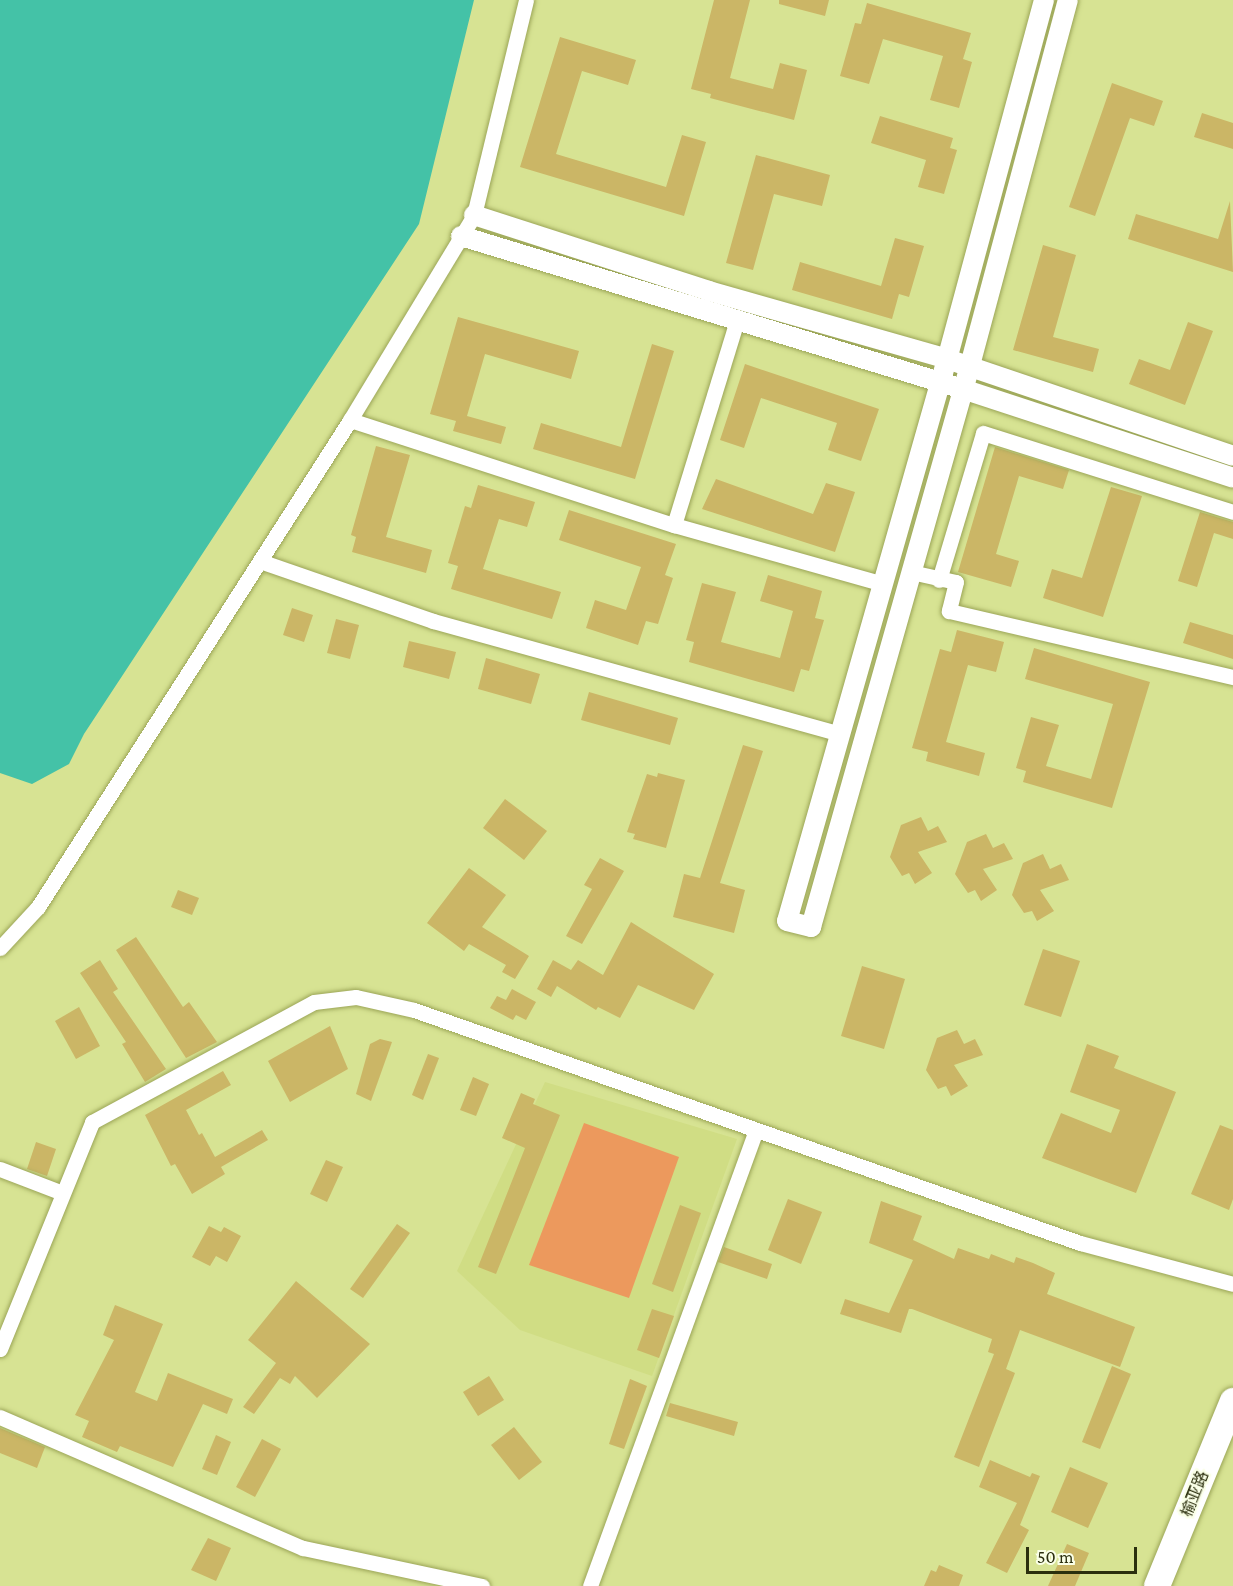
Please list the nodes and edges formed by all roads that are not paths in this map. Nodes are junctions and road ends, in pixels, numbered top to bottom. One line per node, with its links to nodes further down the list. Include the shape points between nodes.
1 (526, 0): 4 (street)
2 (1044, 0): 7 (street)
3 (1068, 0): 8 (street)
4 (474, 215): 5 (street); 7 (street, via 709,291)
5 (461, 236): 6 (street); 11 (street)
6 (737, 321): 9 (street); 15 (street)
7 (947, 359): 8 (street); 9 (street)
8 (969, 369): 10 (street); 12 (street)
9 (940, 382): 10 (street); 19 (street)
10 (963, 389): 13 (street); 17 (street)
11 (350, 420): 15 (street); 16 (street)
12 (1233, 456)
13 (1233, 478)
14 (1233, 512): 18 (street, via 984,433)
15 (674, 525): 19 (street)
16 (260, 561): 21 (street, via 433,621); 22 (street, via 38,907)
17 (910, 572): 18 (street); 21 (street, via 811,927 787,921)
18 (939, 580): 20 (street, via 956,582 949,611)
19 (880, 584): 21 (street)
20 (1233, 677)
21 (841, 734)
22 (0, 948)
23 (756, 1130): 25 (street, via 414,1010 356,997 314,1002 92,1122); 26 (street, via 1080,1243); 32 (street)
24 (0, 1169): 25 (street)
25 (63, 1193): 27 (street)
26 (1233, 1284)
27 (0, 1349)
28 (1233, 1401): 33 (highway, 榆亚路)
29 (0, 1417): 31 (street, via 303,1548)
30 (1233, 1440): 34 (highway, 榆亚路)
31 (482, 1586)
32 (590, 1586)
33 (1157, 1586)
34 (1174, 1586)

